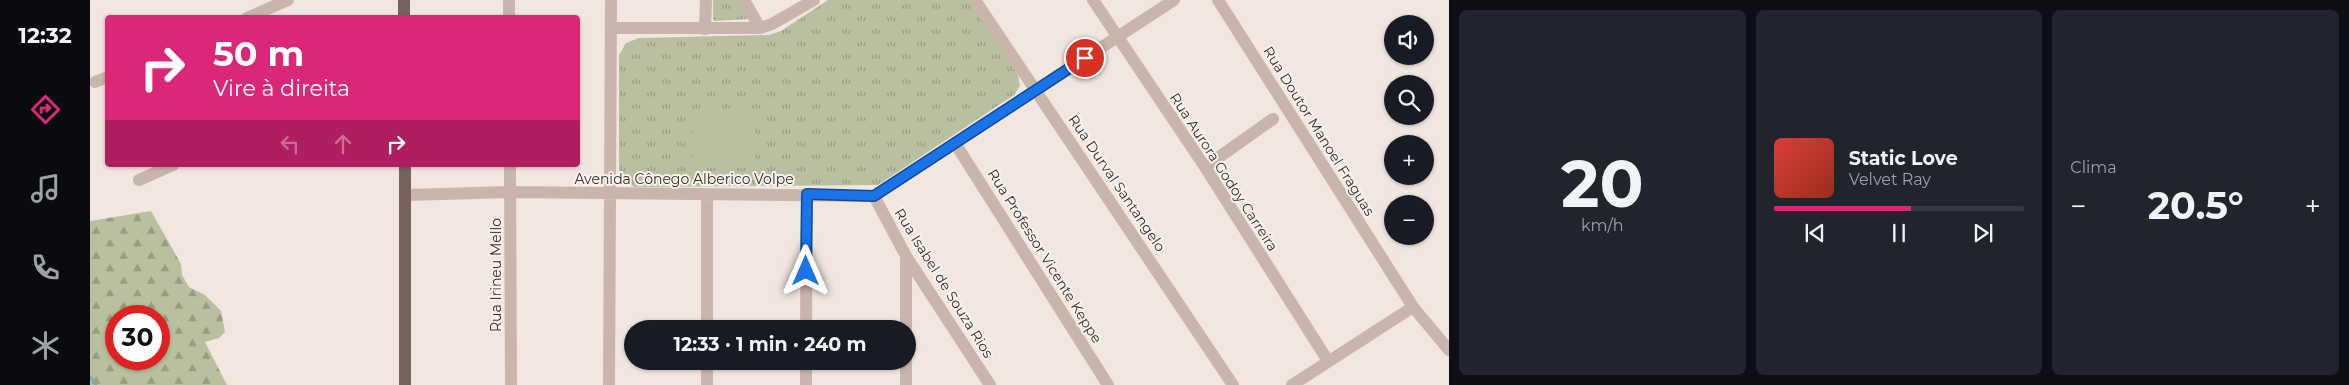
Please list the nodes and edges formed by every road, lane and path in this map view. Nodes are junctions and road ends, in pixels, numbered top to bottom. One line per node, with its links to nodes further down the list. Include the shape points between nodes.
1 (288, 0): 12 (street)
2 (404, 0): 13 (main road)
3 (509, 0): 14 (street)
4 (611, 0): 15 (street)
5 (706, 0): 17 (street)
6 (744, 0): 16 (street)
7 (814, 0): 16 (street)
8 (975, 0): 21 (street, Rua Durval Santangelo)
9 (1093, 0): 18 (street, Rua Aurora Godoy Carreira)
10 (1174, 0): 18 (street)
11 (1218, 0): 36 (street, Rua Doutor Manoel Fraguas)
12 (254, 15)
13 (404, 15)
14 (509, 15)
15 (612, 28): 17 (street); 30 (street)
16 (760, 28): 17 (street)
17 (705, 29)
18 (1117, 38): 21 (street); 27 (street, Rua Aurora Godoy Carreira)
19 (105, 78): 20 (street)
20 (95, 82)
21 (1037, 90): 23 (street); 53 (street, Rua Durval Santangelo)
22 (1273, 119): 27 (street)
23 (955, 142): 34 (street); 52 (street, Rua Professor Vicente Keppe)
24 (168, 167): 28 (street)
25 (405, 167): 32 (main road)
26 (510, 167): 29 (street, Rua Irineu Mello)
27 (1205, 167): 41 (street, Rua Aurora Godoy Carreira)
28 (139, 180)
29 (510, 192): 30 (street, Avenida Cônego Alberico Volpe); 32 (street, Avenida Cônego Alberico Volpe); 46 (street, Rua Irineu Mello)
30 (610, 194): 33 (street, Avenida Cônego Alberico Volpe); 47 (street)
31 (807, 194): 33 (street, Avenida Cônego Alberico Volpe); 34 (street, Avenida Cônego Alberico Volpe); 38 (street)
32 (406, 195): 45 (main road)
33 (707, 196): 37 (street)
34 (874, 196): 35 (street, Rua Isabel de Souza Rios)
35 (906, 256): 39 (street); 51 (street, Rua Isabel de Souza Rios)
36 (1412, 308): 40 (street, Rua Doutor Manoel Fraguas); 41 (street)
37 (707, 320)
38 (806, 320)
39 (906, 320)
40 (1449, 350)
41 (1328, 362): 54 (street)
42 (707, 370): 48 (street)
43 (806, 370): 49 (street)
44 (906, 370): 50 (street)
45 (406, 385)
46 (511, 385)
47 (608, 385)
48 (707, 385)
49 (806, 385)
50 (906, 385)
51 (990, 385)
52 (1108, 385)
53 (1233, 385)
54 (1292, 385)

